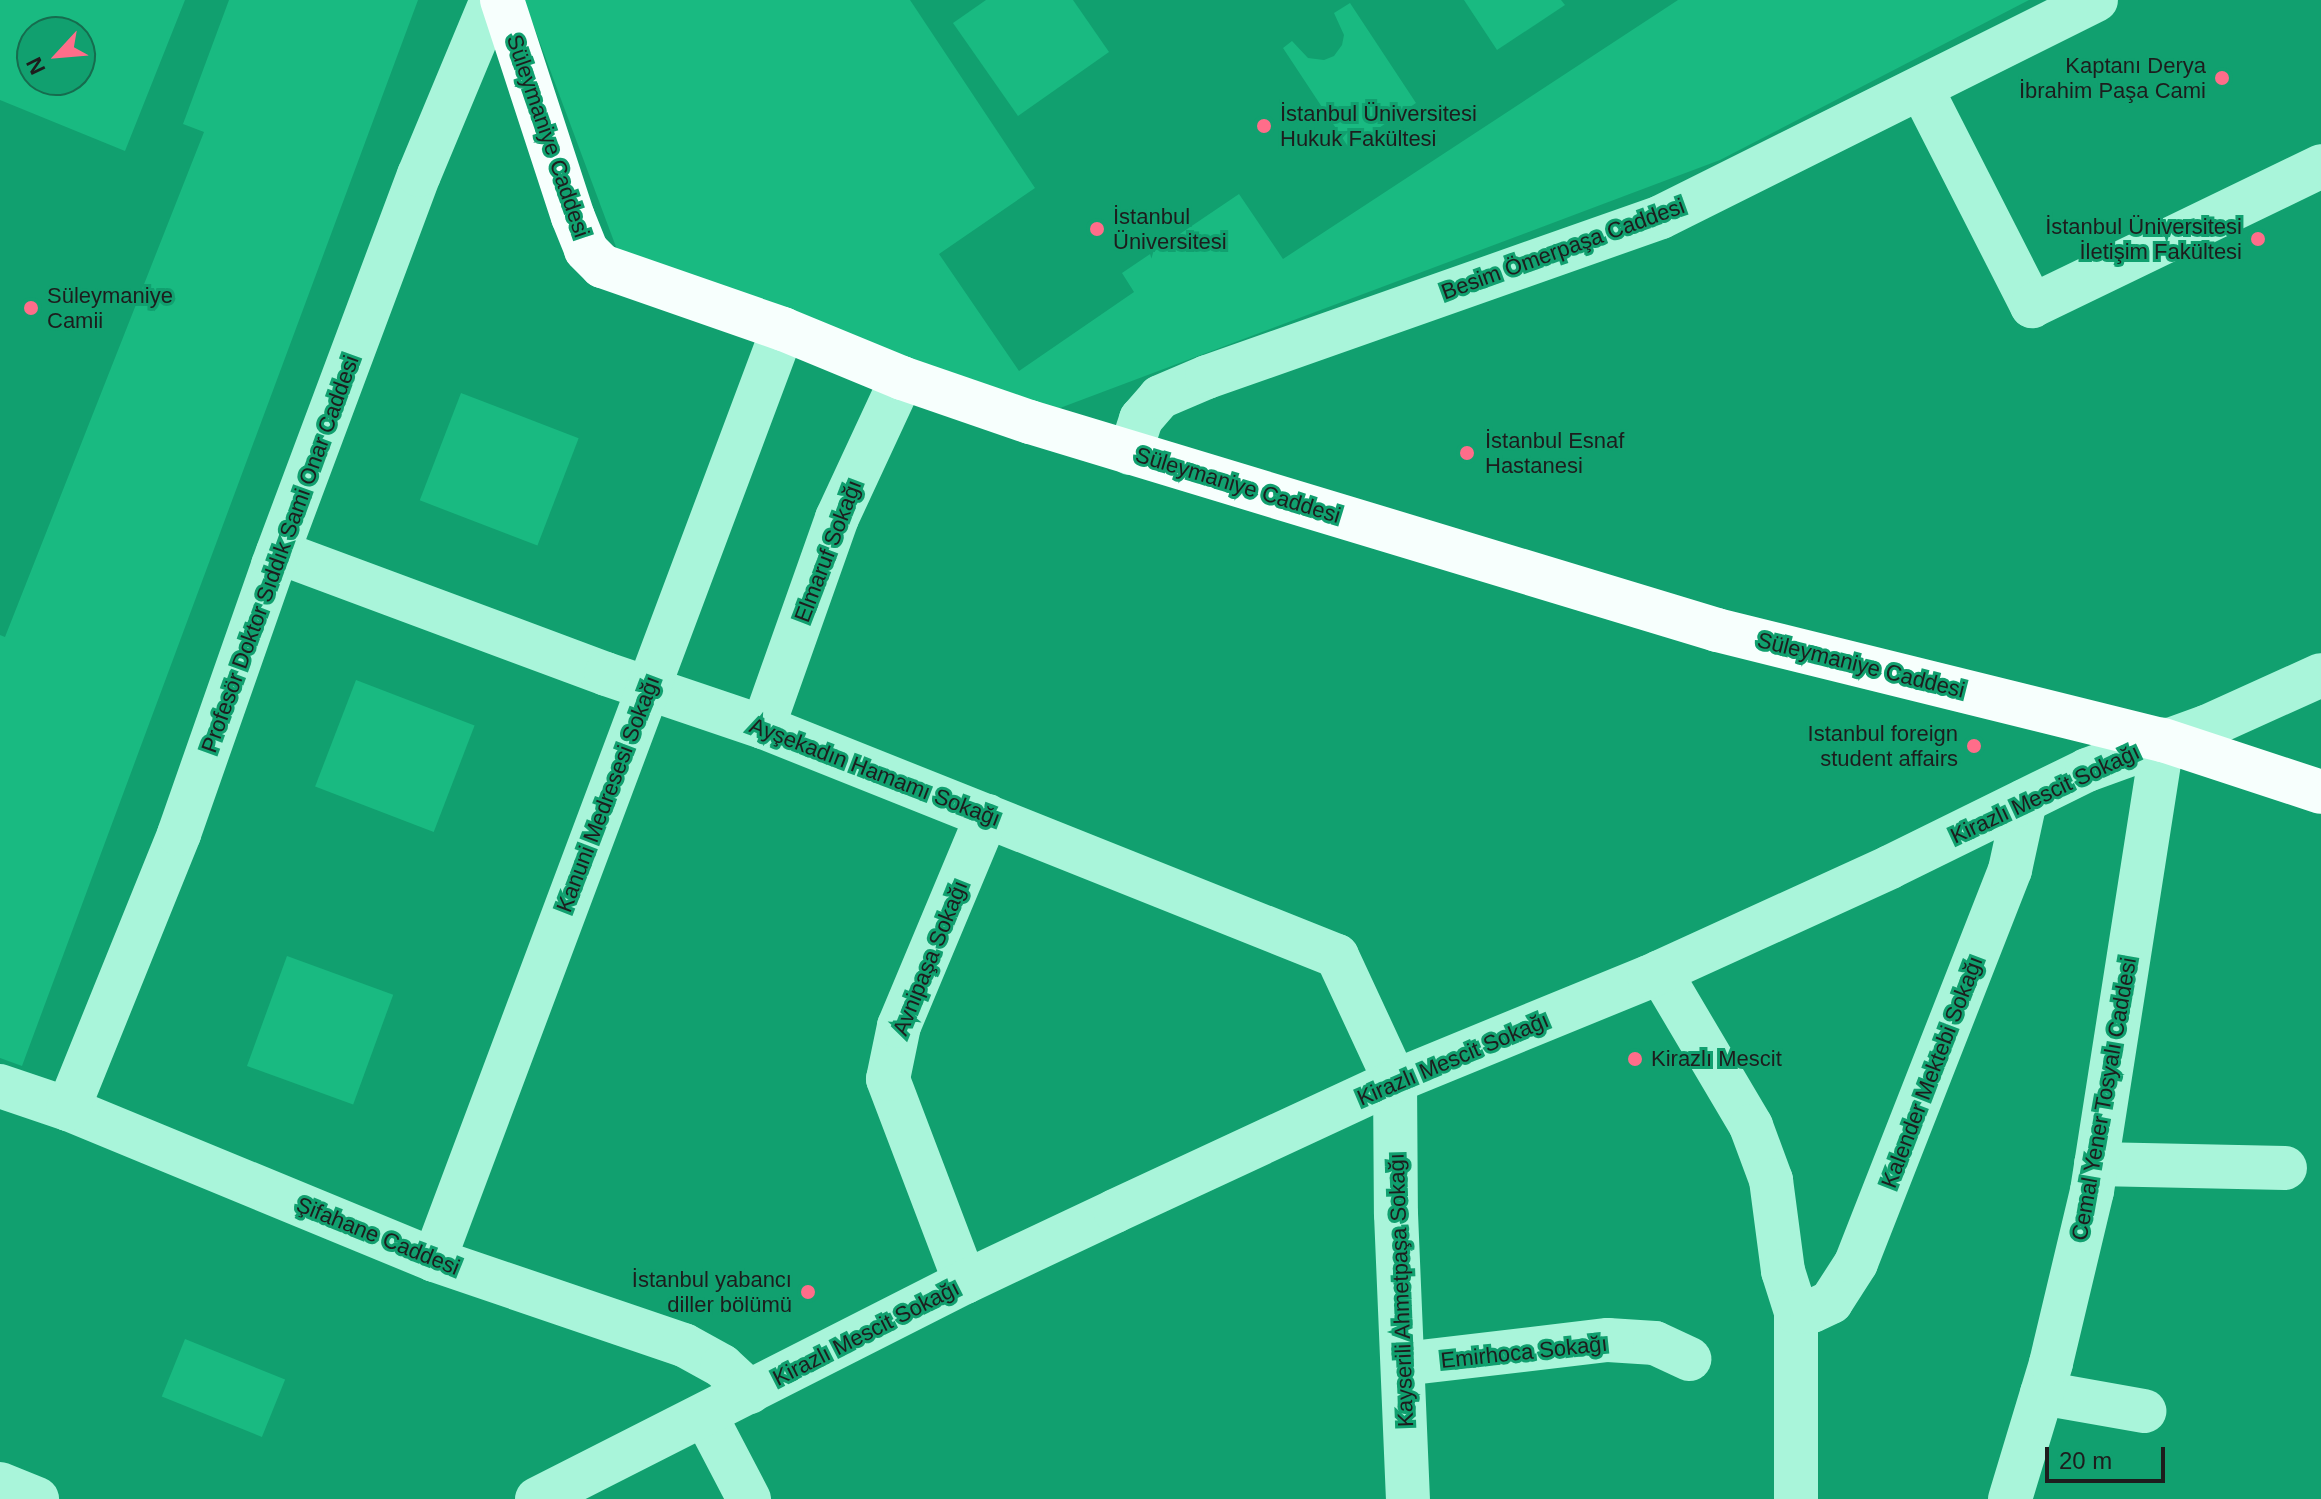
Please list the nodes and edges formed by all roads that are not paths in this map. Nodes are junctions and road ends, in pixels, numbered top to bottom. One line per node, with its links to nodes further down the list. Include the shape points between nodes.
1 (492, 0): 9 (street, Profesör Doktor Sıddık Sami Onar Caddesi, via 419,175)
2 (502, 0): 6 (main road, Süleymaniye Caddesi, via 586,250 602,266)
3 (2096, 0): 4 (street, Besim Ömerpaşa Caddesi)
4 (1921, 88): 5 (street, via 2032,306); 8 (street, Besim Ömerpaşa Caddesi, via 1661,217 1160,397 1141,419)
5 (2321, 166)
6 (783, 329): 7 (main road, Süleymaniye Caddesi); 11 (street, Kanuni Medresesi Sokağı)
7 (902, 378): 8 (main road, Süleymaniye Caddesi); 12 (street, Elmaruf Sokağı, via 837,518)
8 (1130, 453): 13 (main road, Süleymaniye Caddesi, via 1717,630)
9 (278, 552): 11 (street, Ayşekadın Hamamı Sokağı); 20 (street, Profesör Doktor Sıddık Sami Onar Caddesi, via 179,834)
10 (2321, 675): 13 (street, Kirazlı Mescit Sokağı, via 2206,727)
11 (648, 688): 12 (street, Ayşekadın Hamamı Sokağı); 23 (street, Kanuni Medresesi Sokağı, via 462,1199)
12 (763, 727): 16 (street, Ayşekadın Hamamı Sokağı)
13 (2163, 740): 14 (main road, Süleymaniye Caddesi); 15 (street, Kirazlı Mescit Sokağı); 21 (street, Cemal Yener Tosyalı Caddesi)
14 (2321, 792)
15 (2025, 801): 17 (street, Kirazlı Mescit Sokağı); 25 (street, Kalender Mektebi Sokağı, via 2010,870 1856,1263 1831,1302)
16 (987, 816): 18 (street, Ayşekadın Hamamı Sokağı, via 1337,956); 24 (street, Avnipaşa Sokağı, via 899,1026 888,1079)
17 (1660, 972): 18 (street, Kirazlı Mescit Sokağı); 25 (street, via 1751,1126 1771,1180 1783,1271)
18 (1395, 1081): 24 (street, Kirazlı Mescit Sokağı); 27 (street, Kayserili Ahmetpaşa Sokağı)
19 (0, 1086): 20 (street, Şifahane Caddesi)
20 (68, 1109): 23 (street, Şifahane Caddesi)
21 (2096, 1164): 22 (street); 29 (street, Cemal Yener Tosyalı Caddesi)
22 (2285, 1168)
23 (434, 1260): 28 (street, Şifahane Caddesi, via 637,1320 709,1359)
24 (965, 1282): 28 (street, Kirazlı Mescit Sokağı)
25 (1796, 1312): 37 (street)
26 (1689, 1359): 27 (street, Emirhoca Sokağı, via 1655,1343 1608,1340)
27 (1403, 1364): 36 (street, Kayserili Ahmetpaşa Sokağı)
28 (750, 1392): 31 (street, Kirazlı Mescit Sokağı)
29 (2042, 1393): 30 (street); 38 (street, Cemal Yener Tosyalı Caddesi)
30 (2144, 1411)
31 (705, 1415): 34 (street, Kirazlı Mescit Sokağı); 35 (street)
32 (0, 1484): 33 (street)
33 (37, 1499)
34 (537, 1499)
35 (749, 1499)
36 (1408, 1499)
37 (1796, 1499)
38 (2010, 1499)

